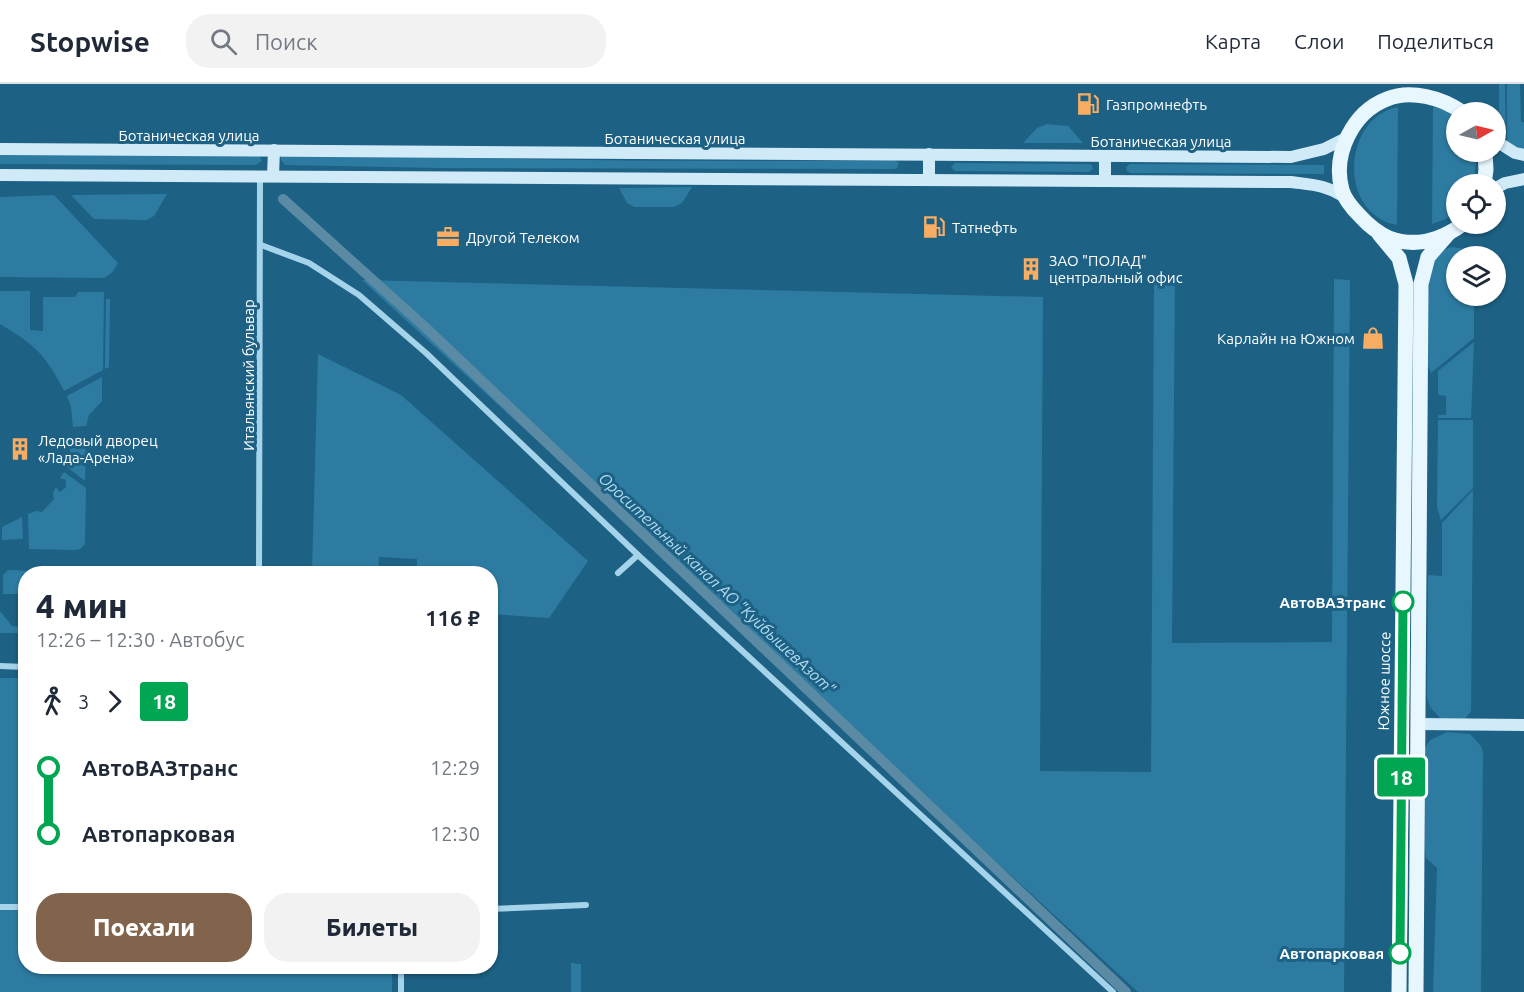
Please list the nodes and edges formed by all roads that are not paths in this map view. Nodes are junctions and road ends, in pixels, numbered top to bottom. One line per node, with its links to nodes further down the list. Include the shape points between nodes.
1 (1396, 84): 3 (main road)
2 (1433, 84): 4 (main road)
3 (1386, 99): 4 (main road, via 1408,96); 6 (main road, via 1362,116)
4 (1443, 101): 5 (main road)
5 (1446, 103)
6 (1346, 138): 12 (main road, Ботаническая улица, via 1291,157); 19 (main road, via 1340,166)
7 (1506, 147): 11 (main road)
8 (0, 149): 9 (main road, Ботаническая улица)
9 (274, 150): 10 (main road, Ботаническая улица); 14 (main road)
10 (929, 154): 12 (main road, Ботаническая улица); 16 (main road)
11 (1524, 155)
12 (1105, 156): 17 (main road)
13 (0, 175): 14 (main road)
14 (267, 176): 16 (main road); 22 (street, Итальянский бульвар)
15 (1524, 179): 18 (main road)
16 (929, 180): 17 (main road)
17 (1105, 181): 19 (main road, via 1291,182 1323,186)
18 (1506, 183)
19 (1345, 197): 20 (main road, Южное шоссе)
20 (1379, 234): 21 (main road, via 1414,243); 37 (main road, Южное шоссе, via 1399,258 1406,284)
21 (1448, 234): 28 (main road, via 1428,257 1421,284)
22 (261, 245): 23 (street, via 309,263 360,295); 24 (street, Итальянский бульвар)
23 (638, 555): 25 (street); 36 (street)
24 (259, 566)
25 (618, 573)
26 (0, 666): 27 (street)
27 (18, 667)
28 (1418, 724): 29 (main road); 38 (main road)
29 (1524, 725)
30 (586, 905): 33 (street)
31 (0, 907): 32 (street)
32 (18, 908)
33 (498, 909)
34 (401, 974): 35 (street)
35 (401, 992)
36 (1113, 992)
37 (1399, 992)
38 (1416, 992)

